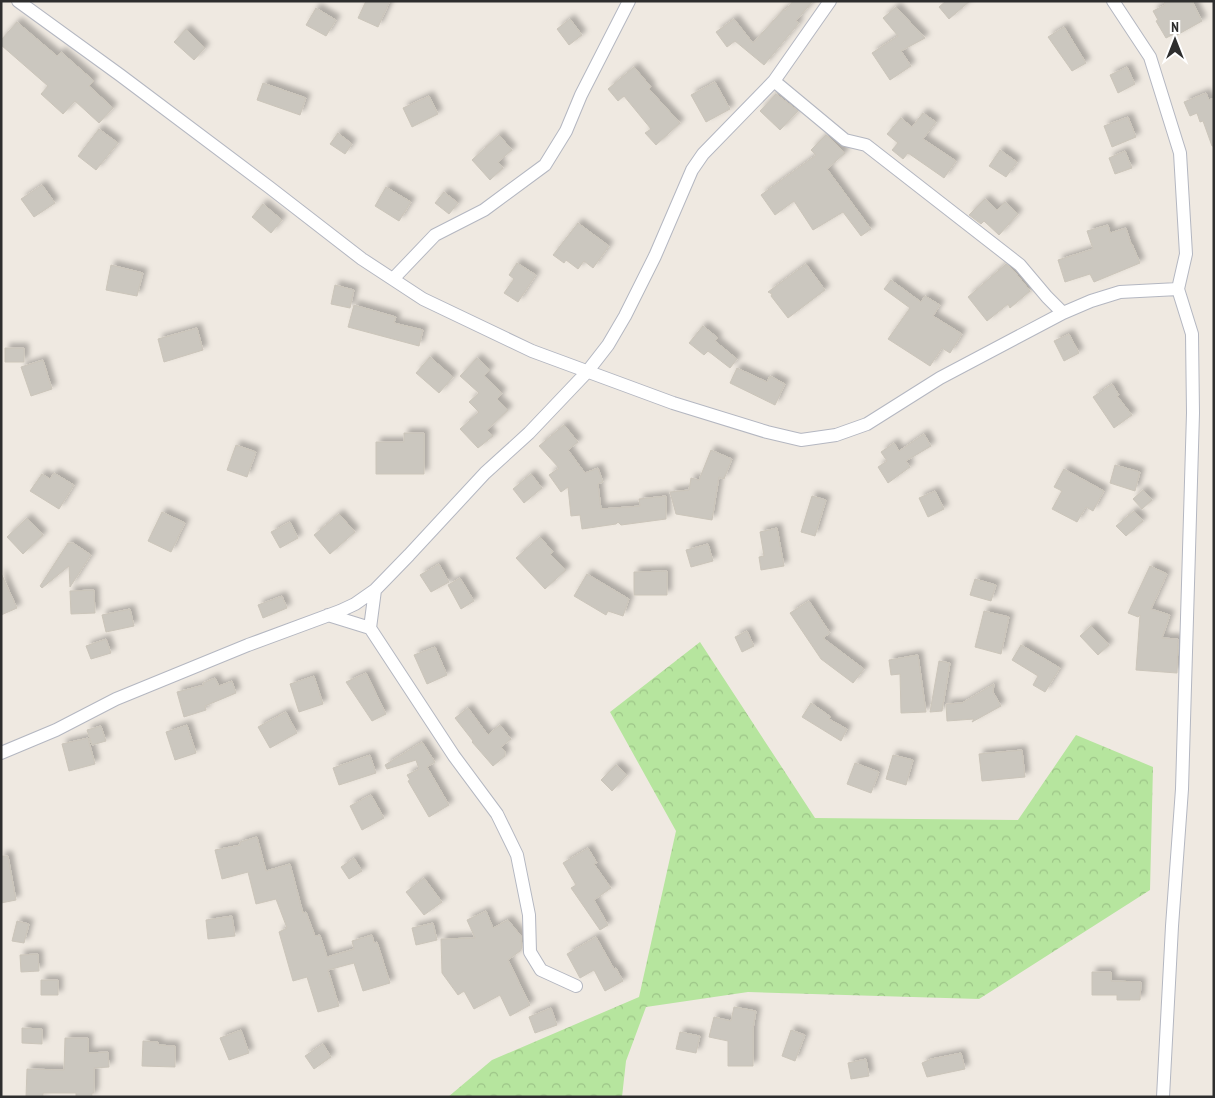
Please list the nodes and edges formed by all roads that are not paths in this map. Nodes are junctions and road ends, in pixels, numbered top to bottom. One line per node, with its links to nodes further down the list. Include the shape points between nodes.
1 (18, 1): 6 (street)
2 (629, 1): 6 (street, via 566,131 545,165 484,210 435,235)
3 (830, 1): 5 (street)
4 (1113, 1): 7 (street, via 1150,57 1180,153 1186,254)
5 (774, 81): 8 (street, via 844,140 866,145 977,230 1020,265); 9 (street, via 702,154 625,316)
6 (393, 279): 9 (street, via 423,299 532,351)
7 (1178, 289): 8 (street, via 1120,292); 15 (street, via 1192,334 1194,413 1182,789)
8 (1064, 313): 9 (street, via 940,378 867,424 836,435 801,440 674,404)
9 (587, 372): 10 (street, via 529,433 485,473)
10 (375, 590): 11 (street, via 355,604); 12 (street)
11 (328, 615): 12 (street); 13 (street, via 116,699 56,730)
12 (370, 628): 14 (street, via 454,756 497,814 517,855 529,915 530,952 541,970)
13 (1, 753)
14 (576, 986)
15 (1163, 1097)

